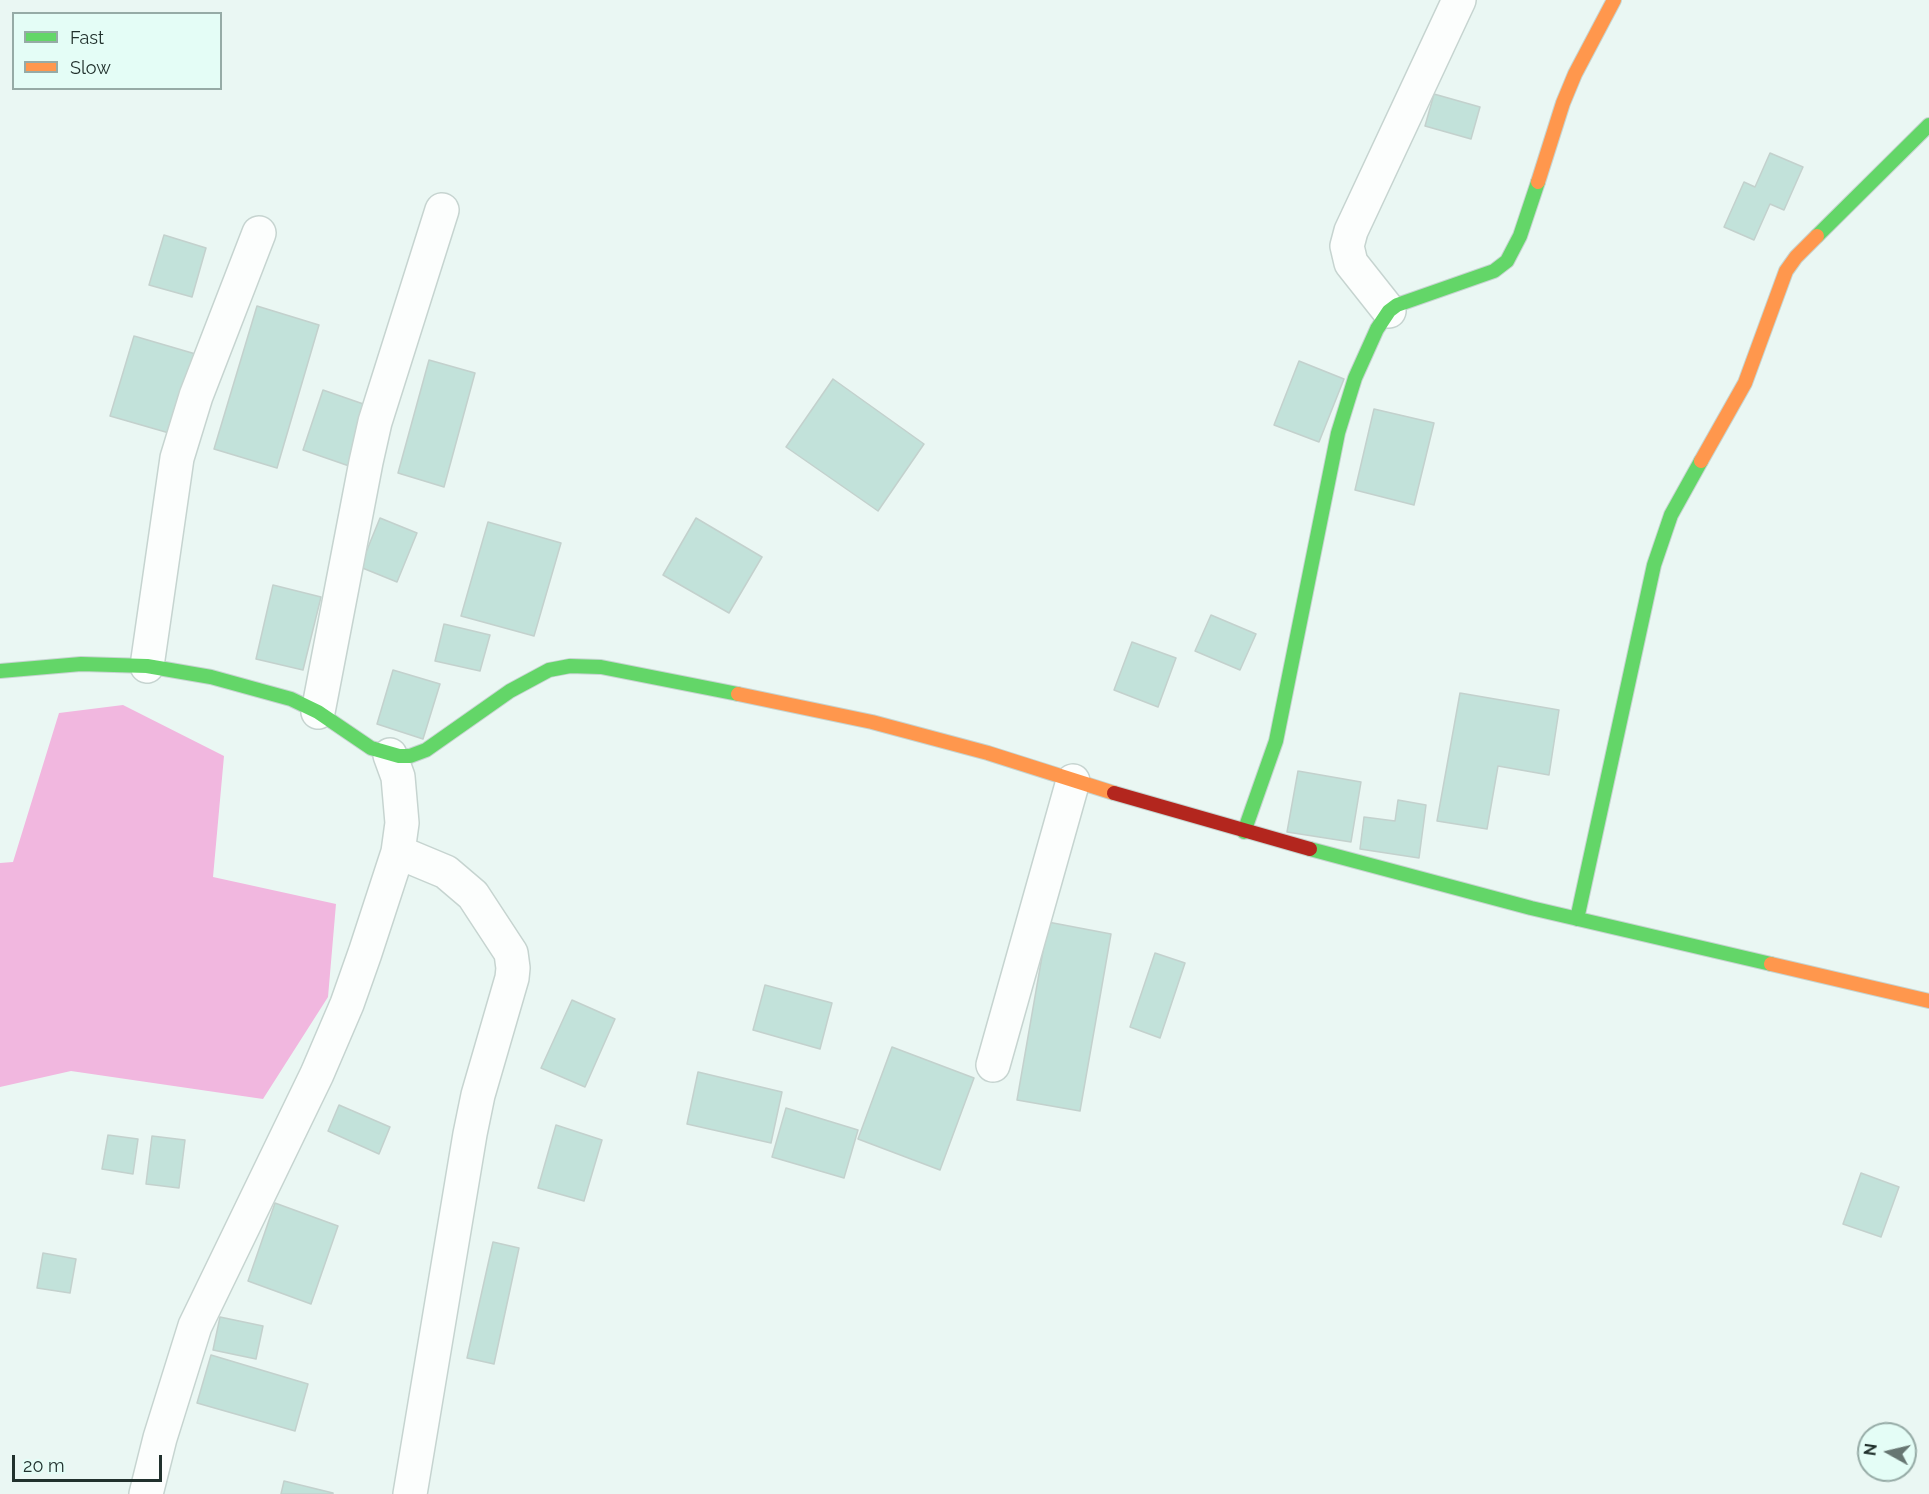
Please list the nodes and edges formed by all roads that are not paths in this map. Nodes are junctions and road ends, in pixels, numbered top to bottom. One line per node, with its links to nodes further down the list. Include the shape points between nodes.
1 (1459, 0): 6 (street, via 1347,246 1351,263)
2 (1614, 0): 6 (street, via 1563,103 1520,236 1507,261 1494,271 1404,301)
3 (1929, 125): 14 (street, via 1796,257 1786,272 1745,383 1671,515 1654,565)
4 (442, 210): 9 (street, via 375,422)
5 (260, 233): 7 (street, via 196,396 177,458)
6 (1389, 311): 12 (street, via 1354,378 1338,433 1276,741)
7 (147, 666): 8 (street, via 81,664); 9 (street, via 266,690)
8 (0, 671)
9 (318, 712): 10 (street, via 357,740)
10 (390, 755): 11 (street, via 410,756 426,750 510,691 549,670 601,667 872,723 988,753); 13 (street, via 401,797)
11 (1073, 781): 12 (street); 16 (street)
12 (1244, 832): 14 (street)
13 (398, 852): 17 (street, via 347,1004 195,1326); 18 (street, via 446,872 473,895 508,947 513,968 470,1134)
14 (1577, 919): 15 (street)
15 (1929, 1001)
16 (993, 1065)
17 (146, 1494)
18 (410, 1494)

